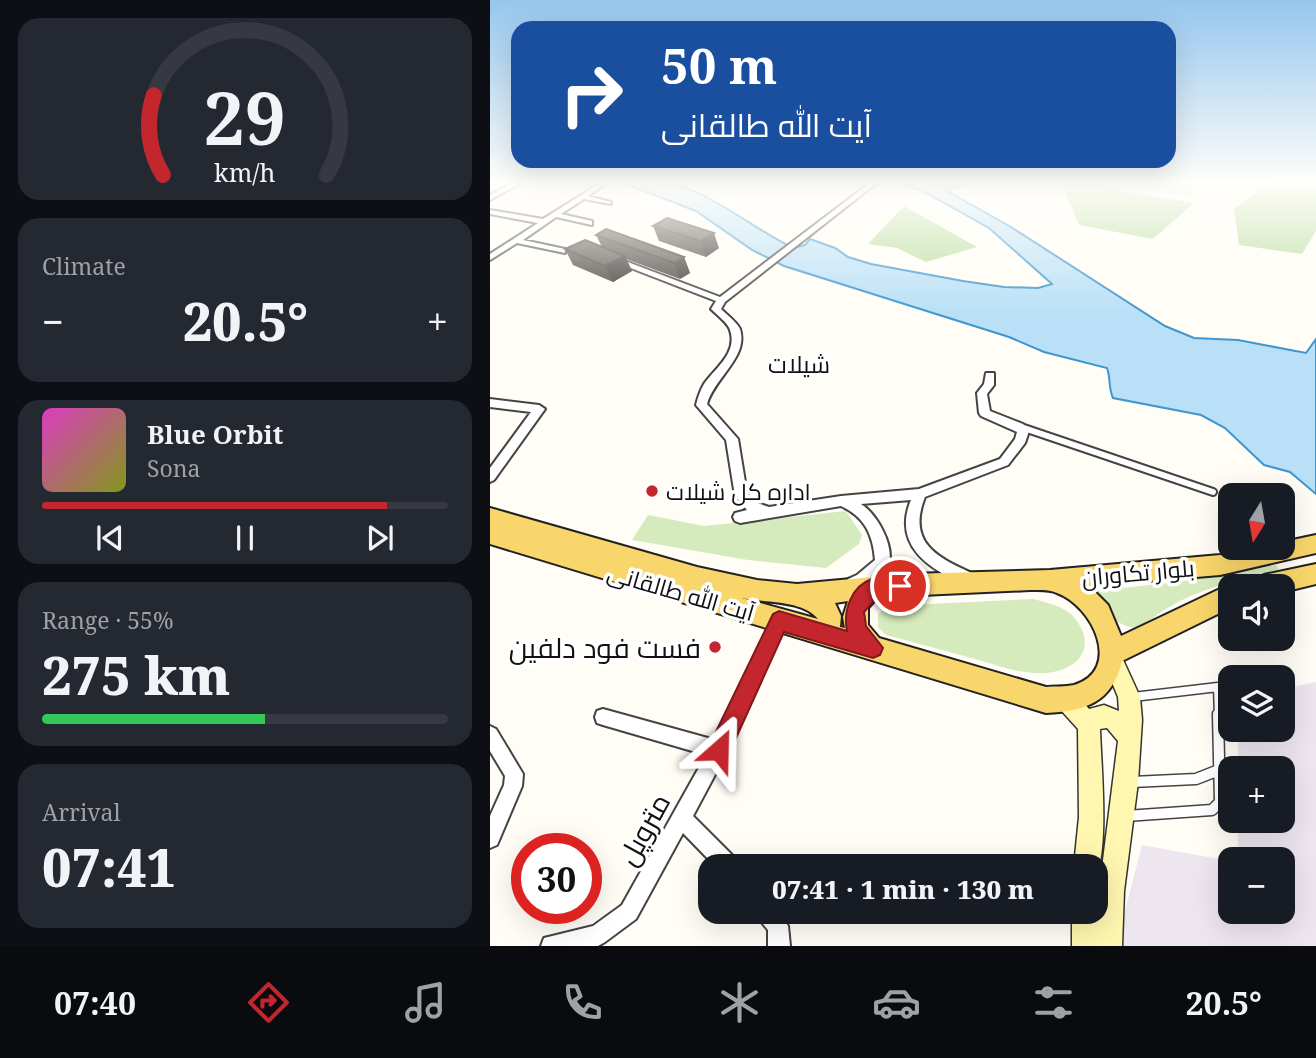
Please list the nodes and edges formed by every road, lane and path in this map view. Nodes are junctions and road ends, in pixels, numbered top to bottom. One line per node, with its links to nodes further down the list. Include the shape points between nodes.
1 (539, 226): 3 (street)
2 (817, 226): 7 (street)
3 (517, 241): 4 (street); 6 (street)
4 (562, 251)
5 (598, 254): 7 (street)
6 (490, 258)
7 (721, 300): 15 (street, via 716,309 735,328 736,352 710,380 701,405 732,439 741,496 750,506)
8 (990, 375): 10 (street, via 982,393 985,413)
9 (490, 403): 11 (street, via 539,409)
10 (1019, 427): 12 (lane); 13 (street, via 1021,440 1004,462)
11 (490, 477)
12 (1213, 492)
13 (920, 494): 14 (street); 23 (street, via 910,518 916,544 929,558)
14 (841, 501): 15 (street); 26 (street, via 872,519 882,563 862,580)
15 (768, 512): 17 (street)
16 (490, 517): 25 (main road, آیت الله طالقانی, via 704,580)
17 (740, 517)
18 (490, 536): 28 (main road, آیت الله طالقانی)
19 (1316, 544): 22 (main road, بلوار تکاوران, via 1220,565)
20 (1316, 574): 21 (main road)
21 (1295, 579)
22 (1047, 580): 23 (main road, بلوار تکاوران); 31 (main road, via 1075,590 1098,611)
23 (976, 583): 24 (main road, آیت الله طالقانی)
24 (874, 587): 26 (main road, آیت الله طالقانی); 30 (main road, via 857,604 854,620 860,636)
25 (798, 595): 26 (main road, آیت الله طالقانی); 29 (main road, via 828,611 830,622)
26 (824, 596)
27 (1218, 602): 31 (main road, بلوار تکاوران)
28 (779, 621): 29 (main road, آیت الله طالقانی); 38 (street, متروپل)
29 (818, 631): 30 (main road, آیت الله طالقانی)
30 (873, 648): 33 (main road, آیت الله طالقانی, via 1046,699)
31 (1112, 656): 32 (main road); 33 (main road, via 1102,682 1091,692)
32 (1129, 697): 37 (main road); 39 (lane, via 1218,687)
33 (1067, 700): 35 (main road)
34 (603, 717): 38 (street)
35 (1089, 725): 37 (main road, via 1098,716 1111,718 1124,727); 47 (main road)
36 (490, 734): 45 (street, via 514,774)
37 (1129, 742): 41 (main road)
38 (719, 750): 44 (street, متروپل)
39 (1219, 756)
40 (1218, 770): 41 (lane, via 1196,779)
41 (1126, 782): 43 (main road)
42 (1218, 804): 43 (lane, via 1212,810)
43 (1121, 817): 53 (main road)
44 (682, 818): 46 (street); 50 (street, متروپل, via 629,912 598,935)
45 (490, 838)
46 (717, 854)
47 (1088, 854)
48 (776, 924): 51 (street)
49 (1086, 924): 52 (main road)
50 (552, 946)
51 (779, 946)
52 (1086, 946)
53 (1108, 946)

